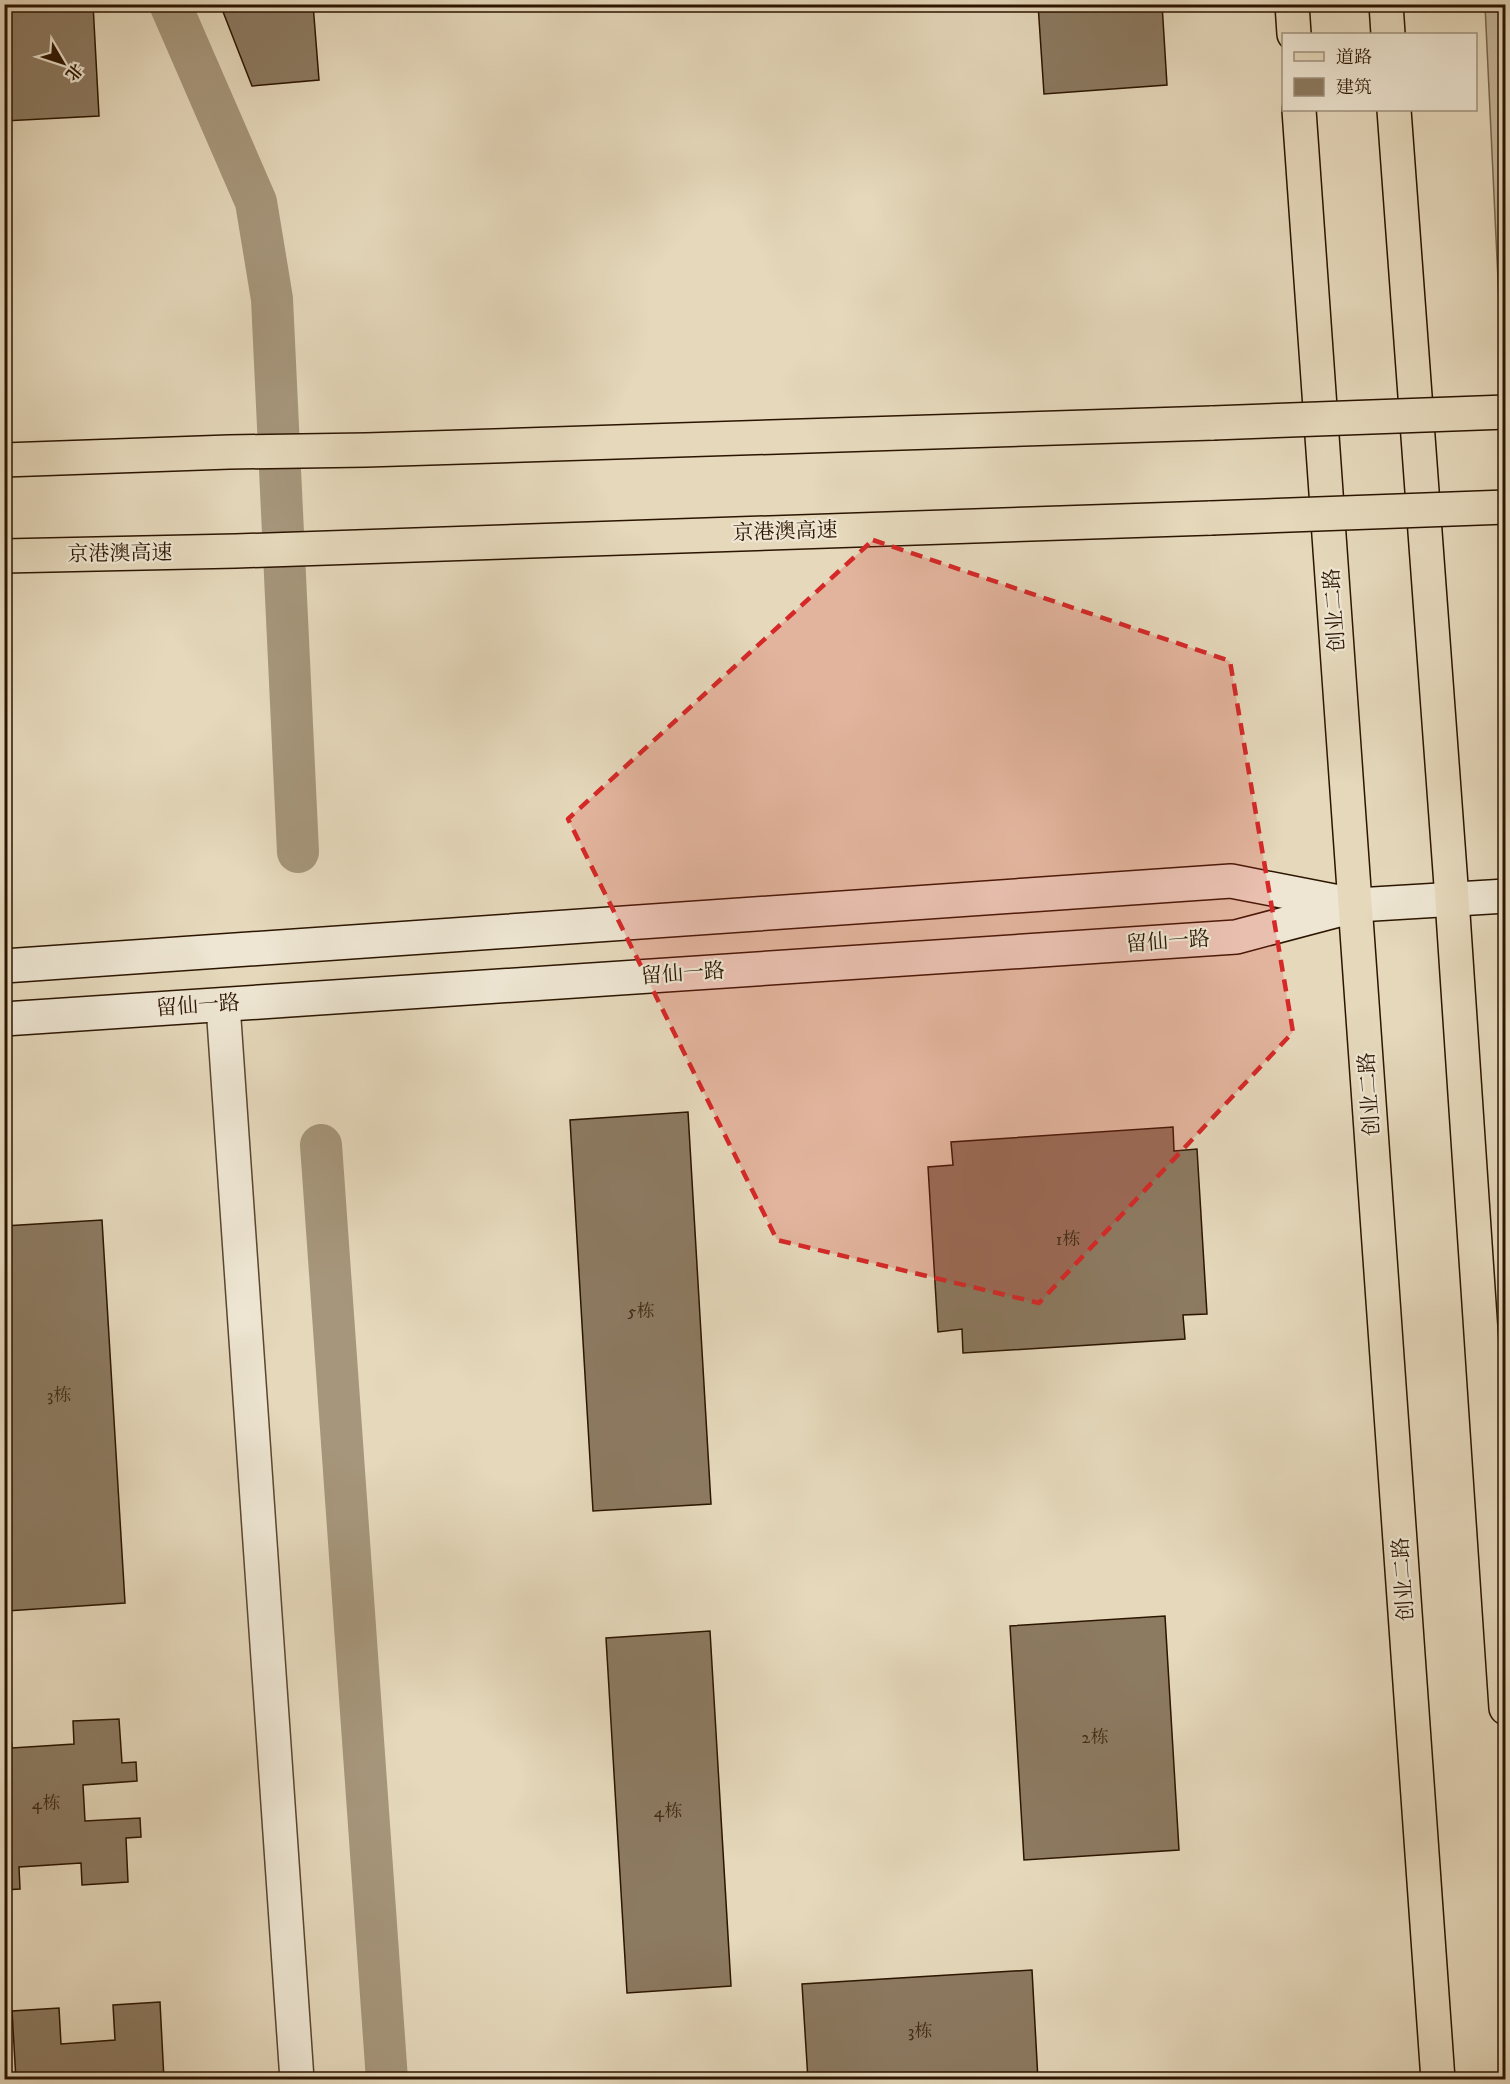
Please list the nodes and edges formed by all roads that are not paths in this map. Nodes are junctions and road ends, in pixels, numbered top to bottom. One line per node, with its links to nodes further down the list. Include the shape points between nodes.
1 (1292, 4): 3 (main road)
2 (1386, 4): 4 (main road)
3 (1294, 33)
4 (1388, 33)
5 (1299, 111): 13 (main road, 创业二路)
6 (1394, 111): 12 (main road)
7 (1506, 412): 8 (main road, bridge)
8 (4, 460)
9 (1506, 507): 10 (main road, 京港澳高速, bridge)
10 (4, 556)
11 (1506, 896): 12 (main road, 留仙一路)
12 (1452, 899): 13 (main road, 留仙一路); 17 (main road)
13 (1357, 905): 14 (main road, 留仙一路, via 1231,881); 15 (main road, 留仙一路, via 1236,937); 19 (main road, 创业二路)
14 (4, 966)
15 (223, 1005): 16 (main road, 留仙一路); 18 (main road)
16 (4, 1019)
17 (1506, 1708)
18 (297, 2079)
19 (1438, 2079)

